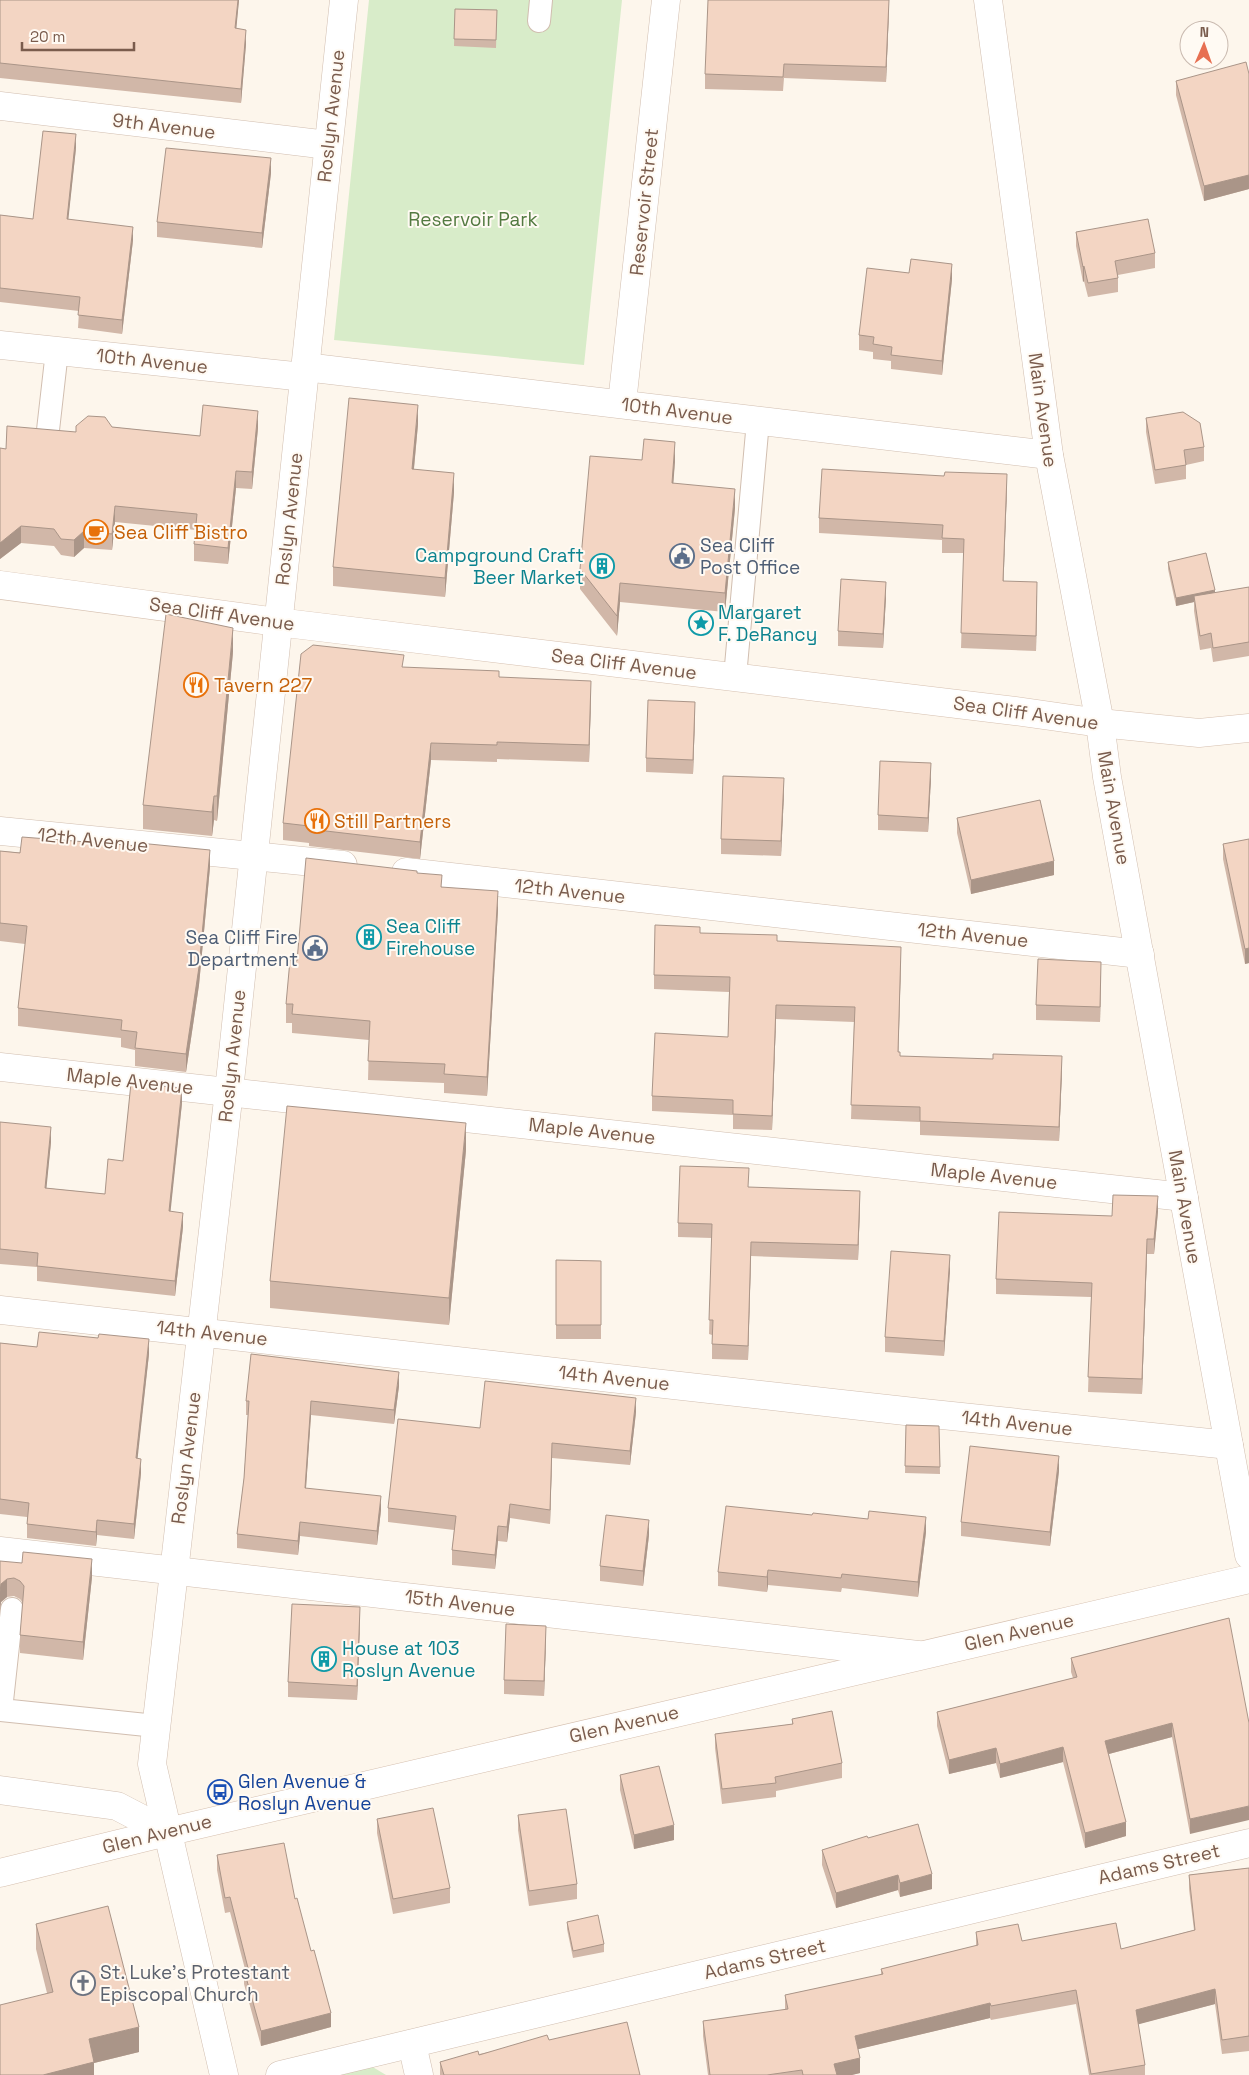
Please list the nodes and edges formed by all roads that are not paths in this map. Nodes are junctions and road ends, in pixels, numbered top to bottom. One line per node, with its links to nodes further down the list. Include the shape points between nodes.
1 (344, 0): 5 (street, Roslyn Avenue)
2 (666, 0): 9 (street, Reservoir Street)
3 (988, 0): 12 (street, Main Avenue)
4 (0, 106): 5 (street, 9th Avenue)
5 (328, 145): 8 (street, Roslyn Avenue)
6 (0, 345): 7 (street, 10th Avenue)
7 (58, 351): 8 (street, 10th Avenue); 11 (lane)
8 (305, 372): 9 (street, 10th Avenue); 14 (street, Roslyn Avenue)
9 (622, 404): 10 (street, 10th Avenue)
10 (758, 421): 12 (street, 10th Avenue); 15 (lane)
11 (48, 430)
12 (1048, 454): 16 (street, Main Avenue)
13 (0, 585): 14 (street, Sea Cliff Avenue)
14 (277, 622): 15 (street, Sea Cliff Avenue); 19 (street, Roslyn Avenue)
15 (735, 677): 16 (street, Sea Cliff Avenue)
16 (1100, 724): 17 (street, Sea Cliff Avenue, via 1198,732); 20 (street, Main Avenue)
17 (1249, 728)
18 (0, 831): 19 (street, 12th Avenue)
19 (254, 856): 20 (street, 12th Avenue); 22 (street, Roslyn Avenue)
20 (1140, 954): 23 (street, Main Avenue)
21 (0, 1067): 22 (street, Maple Avenue)
22 (229, 1091): 23 (street, Maple Avenue); 25 (street, Roslyn Avenue)
23 (1184, 1197): 26 (street, Main Avenue)
24 (0, 1310): 25 (street, 14th Avenue)
25 (201, 1331): 26 (street, 14th Avenue); 29 (street, Roslyn Avenue)
26 (1229, 1445): 28 (street, Main Avenue)
27 (0, 1551): 29 (street, 15th Avenue)
28 (1249, 1555)
29 (174, 1570): 32 (street, 15th Avenue); 33 (street, Roslyn Avenue)
30 (1249, 1578): 32 (street, Glen Avenue)
31 (12, 1609): 33 (lane, via 1,1710)
32 (920, 1655): 35 (street, Glen Avenue)
33 (156, 1726): 35 (street, Roslyn Avenue, via 152,1764)
34 (0, 1790): 35 (street, via 117,1806)
35 (167, 1832): 37 (street, Glen Avenue); 39 (street, Roslyn Avenue)
36 (1249, 1843): 38 (street, Adams Street)
37 (0, 1873)
38 (412, 2044): 40 (street, Adams Street); 41 (street)
39 (224, 2075)
40 (280, 2075)
41 (420, 2075)

